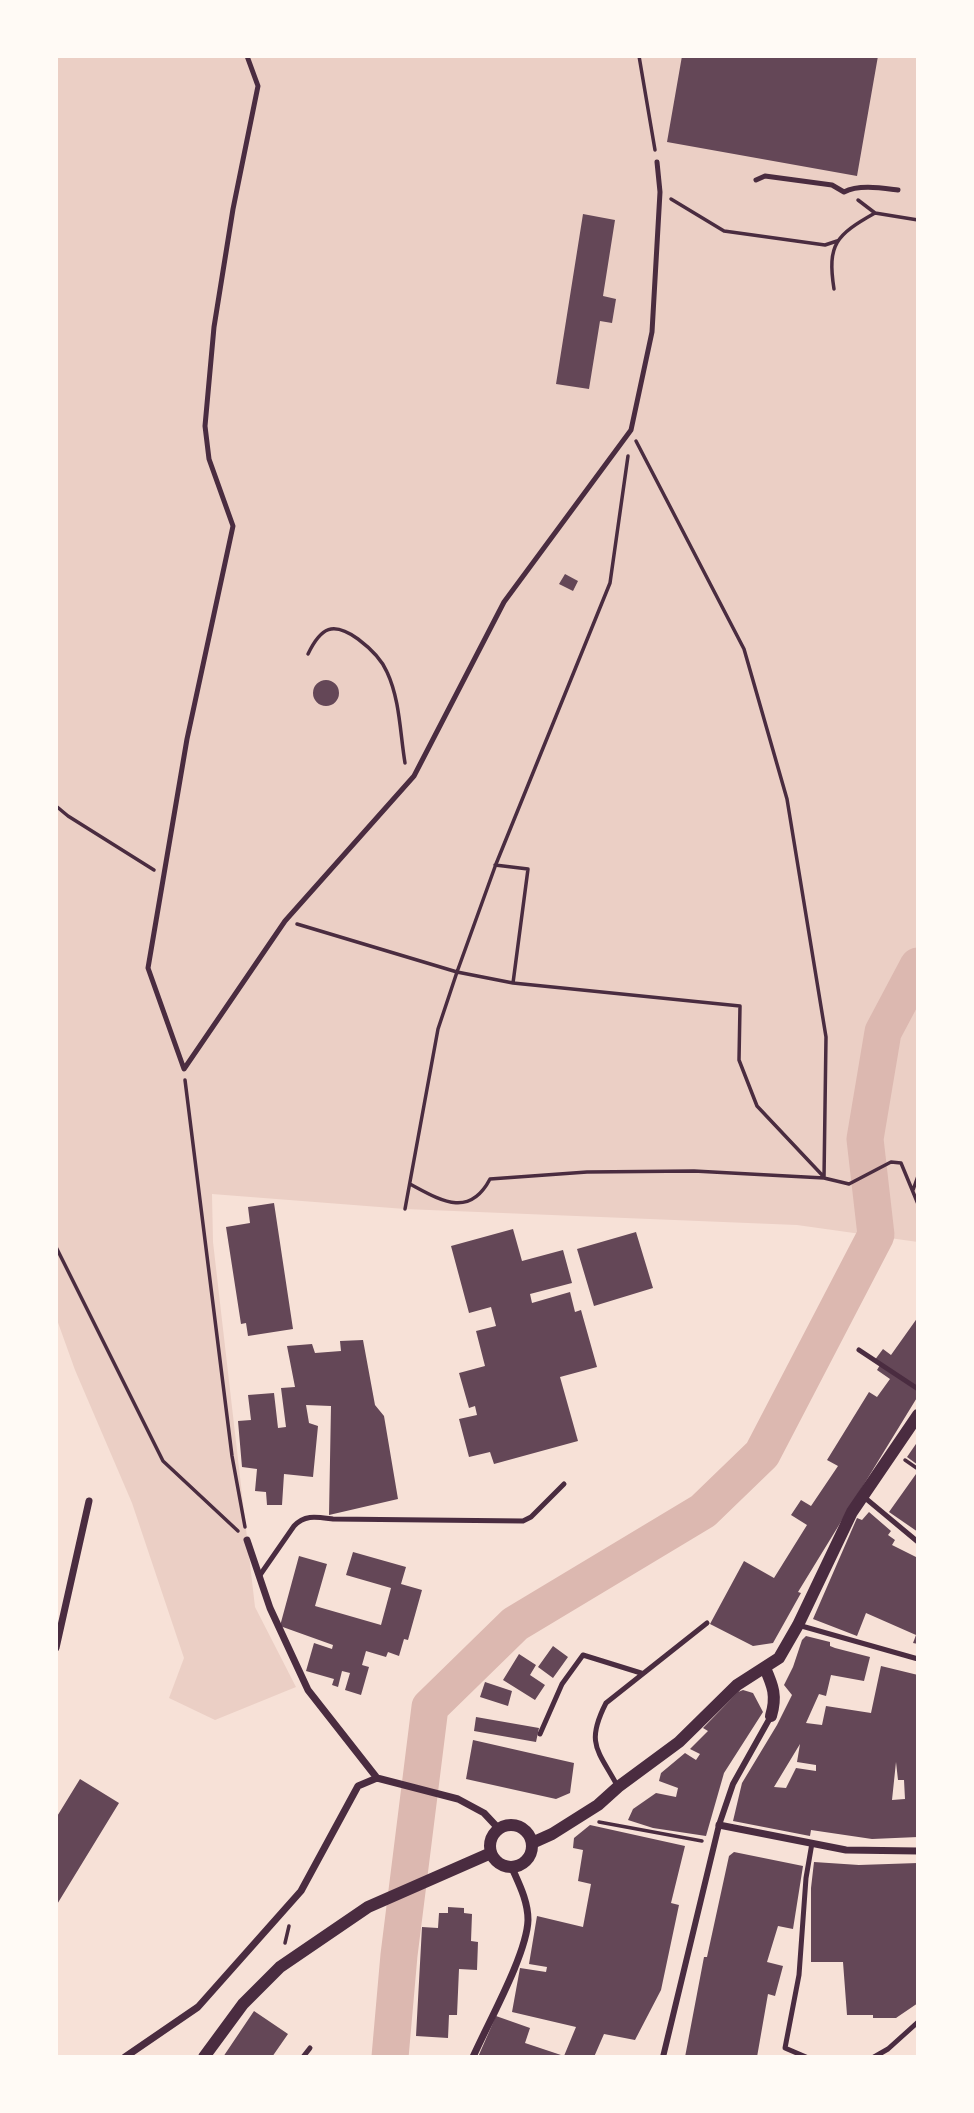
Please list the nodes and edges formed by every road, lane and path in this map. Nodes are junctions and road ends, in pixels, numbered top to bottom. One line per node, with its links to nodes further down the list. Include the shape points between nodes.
1 (247, 56): 17 (lane, via 258,86 214,327 205,426 209,458 233,526)
2 (639, 56): 3 (path)
3 (657, 162): 7 (lane)
4 (756, 180): 5 (lane, via 765,176 832,185 844,192)
5 (848, 189): 6 (lane); 8 (path)
6 (898, 190)
7 (660, 192): 10 (path, via 724,231 825,246); 12 (lane, via 652,332)
8 (875, 213): 9 (path); 10 (path)
9 (918, 220)
10 (837, 241): 11 (path, via 830,265)
11 (834, 289)
12 (631, 430): 14 (lane, via 504,602); 16 (path, via 610,583); 23 (path, via 744,649 787,799 825,1037)
13 (308, 654): 14 (path, via 322,634 333,628 344,629 379,657 396,701)
14 (411, 779): 18 (lane)
15 (56, 806): 17 (path)
16 (495, 865): 19 (path); 20 (path, via 528,869)
17 (163, 876): 21 (lane, via 148,968)
18 (285, 921): 19 (path); 21 (lane)
19 (457, 972): 20 (path); 24 (path, via 438,1029)
20 (513, 983): 23 (path, via 740,1006 738,1060 757,1106)
21 (184, 1069): 35 (path, via 232,1456)
22 (918, 1176): 25 (path)
23 (824, 1178): 24 (path, via 694,1171 587,1172 490,1179 469,1202 447,1203); 25 (path, via 849,1184 891,1162 901,1163)
24 (410, 1184): 27 (path)
25 (913, 1190): 26 (path)
26 (918, 1204)
27 (405, 1209)
28 (56, 1248): 35 (path, via 163,1461)
29 (859, 1350): 30 (lane)
30 (918, 1389)
31 (918, 1415): 33 (street)
32 (564, 1484): 37 (lane, via 523,1521 309,1517 294,1526)
33 (863, 1496): 36 (lane); 39 (street)
34 (89, 1501): 40 (street)
35 (247, 1540): 37 (street)
36 (918, 1542)
37 (260, 1575): 46 (street, via 307,1690)
38 (707, 1623): 43 (lane)
39 (799, 1625): 41 (lane); 42 (street, via 779,1658)
40 (56, 1648)
41 (918, 1659)
42 (765, 1668): 44 (street, via 775,1689); 47 (street, via 737,1685 679,1742)
43 (641, 1673): 45 (lane, via 583,1655 562,1685); 47 (lane, via 606,1703 596,1721 593,1739)
44 (771, 1716): 49 (street, via 733,1784)
45 (540, 1734)
46 (377, 1778): 50 (street, via 458,1799 484,1813); 57 (street, via 358,1786)
47 (618, 1787): 48 (street)
48 (585, 1815): 51 (street); 52 (path, via 598,1822)
49 (719, 1825): 52 (street); 53 (street)
50 (499, 1829): 51 (street, via 520,1826); 55 (street, via 491,1840)
51 (532, 1843): 56 (street, via 525,1862)
52 (714, 1843): 67 (street)
53 (811, 1843): 54 (street, via 846,1850); 68 (lane, via 799,1975 785,2048)
54 (918, 1851)
55 (491, 1853): 56 (street, via 499,1864); 58 (street, via 380,1901)
56 (512, 1868): 66 (street, via 525,1899 525,1943)
57 (300, 1891): 58 (path); 60 (street, via 198,2007)
58 (280, 1967): 64 (street, via 243,2004)
59 (918, 2022): 69 (lane)
60 (142, 2048): 62 (street); 63 (street)
61 (310, 2048): 65 (lane)
62 (125, 2057)
63 (133, 2057)
64 (204, 2057)
65 (303, 2057)
66 (473, 2057)
67 (663, 2057)
68 (806, 2057)
69 (874, 2057)

